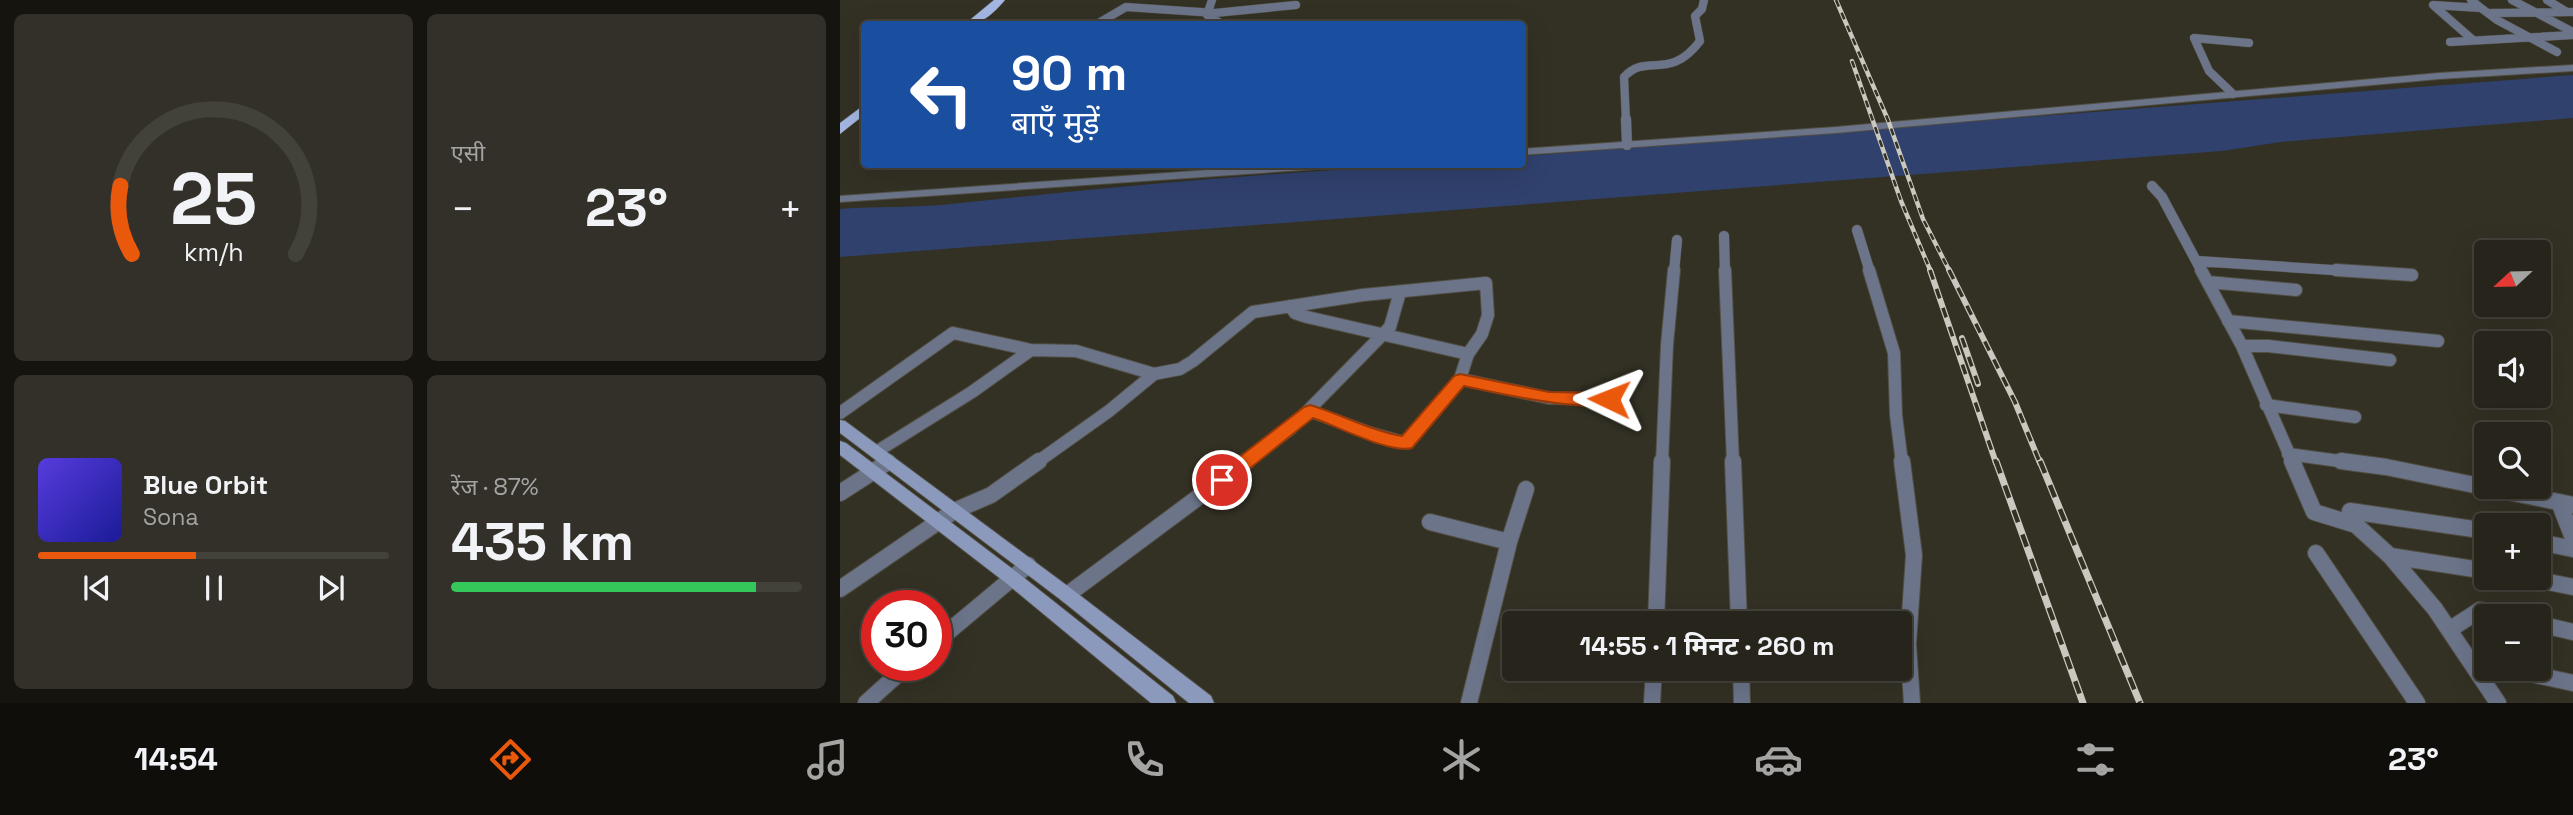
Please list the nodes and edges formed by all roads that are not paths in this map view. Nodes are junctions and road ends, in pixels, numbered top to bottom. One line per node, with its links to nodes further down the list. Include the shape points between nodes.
1 (992, 0): 17 (main road)
2 (1000, 0): 18 (main road)
3 (1212, 0): 11 (street)
4 (1704, 0): 33 (street, via 1695,16 1700,41 1685,61 1637,67 1624,77)
5 (2471, 0): 10 (street)
6 (2512, 0): 12 (street)
7 (2547, 0): 13 (street)
8 (2431, 2): 10 (street); 23 (street)
9 (1298, 3): 11 (street); 14 (street)
10 (2482, 8): 15 (street)
11 (1206, 13): 19 (street, via 1126,7); 20 (street)
12 (2533, 13): 13 (street); 15 (street); 16 (street)
13 (2571, 13)
14 (1293, 17)
15 (2494, 17): 16 (street); 22 (street)
16 (2545, 19): 21 (street)
17 (968, 21)
18 (975, 21)
19 (1102, 21)
20 (1218, 21)
21 (2573, 34): 22 (street)
22 (2528, 37): 23 (street); 26 (street)
23 (2473, 40): 24 (street)
24 (2450, 42)
25 (2249, 43): 28 (street, via 2194,38 2209,71)
26 (2557, 52)
27 (2573, 68): 28 (street)
28 (2233, 94): 33 (street, via 1836,131)
29 (861, 103): 31 (main road)
30 (861, 112): 32 (main road)
31 (840, 121)
32 (840, 130)
33 (1627, 145): 34 (street)
34 (1526, 152)
35 (1289, 168): 37 (street)
36 (2152, 186): 41 (street)
37 (840, 199)
38 (1857, 230): 107 (street, via 1894,353 1896,415 1914,555 1908,645)
39 (1724, 236): 88 (street)
40 (1677, 240): 87 (street, via 1667,345)
41 (2197, 261): 42 (street); 43 (street)
42 (2412, 275)
43 (2208, 282): 44 (street); 47 (street)
44 (2296, 290)
45 (1400, 292): 46 (street); 48 (street, via 1390,327); 52 (street, via 1486,283 1488,315)
46 (1290, 306): 48 (street, via 1307,317); 54 (street, via 1262,307 1193,361)
47 (2228, 321): 49 (street); 50 (street)
48 (1383, 335): 52 (street); 58 (street)
49 (2438, 341)
50 (2242, 346): 53 (street); 57 (street)
51 (1031, 350): 54 (street, via 1076,351); 59 (street, via 953,333); 64 (street)
52 (1468, 354): 55 (street)
53 (2390, 360)
54 (1154, 374): 69 (street, via 991,495)
55 (1460, 379): 56 (street, via 1549,398); 58 (street, via 1406,443 1381,439)
56 (1609, 399)
57 (2266, 405): 60 (street); 63 (street)
58 (1310, 411): 86 (street)
59 (840, 413)
60 (2355, 417)
61 (840, 425): 64 (main road)
62 (840, 447): 65 (main road)
63 (2288, 454): 68 (street, via 2386,467); 72 (street, via 2314,512)
64 (882, 457): 65 (street); 69 (main road)
65 (873, 472): 67 (street); 71 (main road)
66 (1526, 489): 75 (street)
67 (840, 493)
68 (2566, 504): 74 (street)
69 (954, 511): 71 (street); 80 (main road)
70 (1430, 522): 75 (street)
71 (937, 523): 82 (main road); 85 (street)
72 (2356, 525): 73 (street, via 2350,511); 79 (street)
73 (2474, 528)
74 (2573, 538)
75 (1509, 542): 104 (street)
76 (2551, 544): 77 (street)
77 (2573, 549)
78 (2316, 554): 108 (street)
79 (2390, 556): 81 (street); 92 (street)
80 (1028, 565): 82 (street); 86 (main road)
81 (2474, 569)
82 (1012, 578): 91 (street); 102 (main road)
83 (2551, 583): 84 (street)
84 (2573, 587)
85 (840, 589)
86 (1067, 594): 103 (main road)
87 (1656, 611)
88 (1739, 611)
89 (2474, 614): 92 (street)
90 (2551, 627): 93 (street)
91 (952, 629)
92 (2449, 630): 94 (street)
93 (2573, 632)
94 (2474, 658)
95 (2551, 679): 100 (street)
96 (890, 681): 101 (street)
97 (1654, 681): 105 (street)
98 (1741, 681): 106 (street)
99 (2487, 681): 109 (street)
100 (2572, 684)
101 (866, 703)
102 (1166, 703)
103 (1204, 703)
104 (1469, 703)
105 (1653, 703)
106 (1742, 703)
107 (1912, 703)
108 (2417, 703)
109 (2498, 703)

